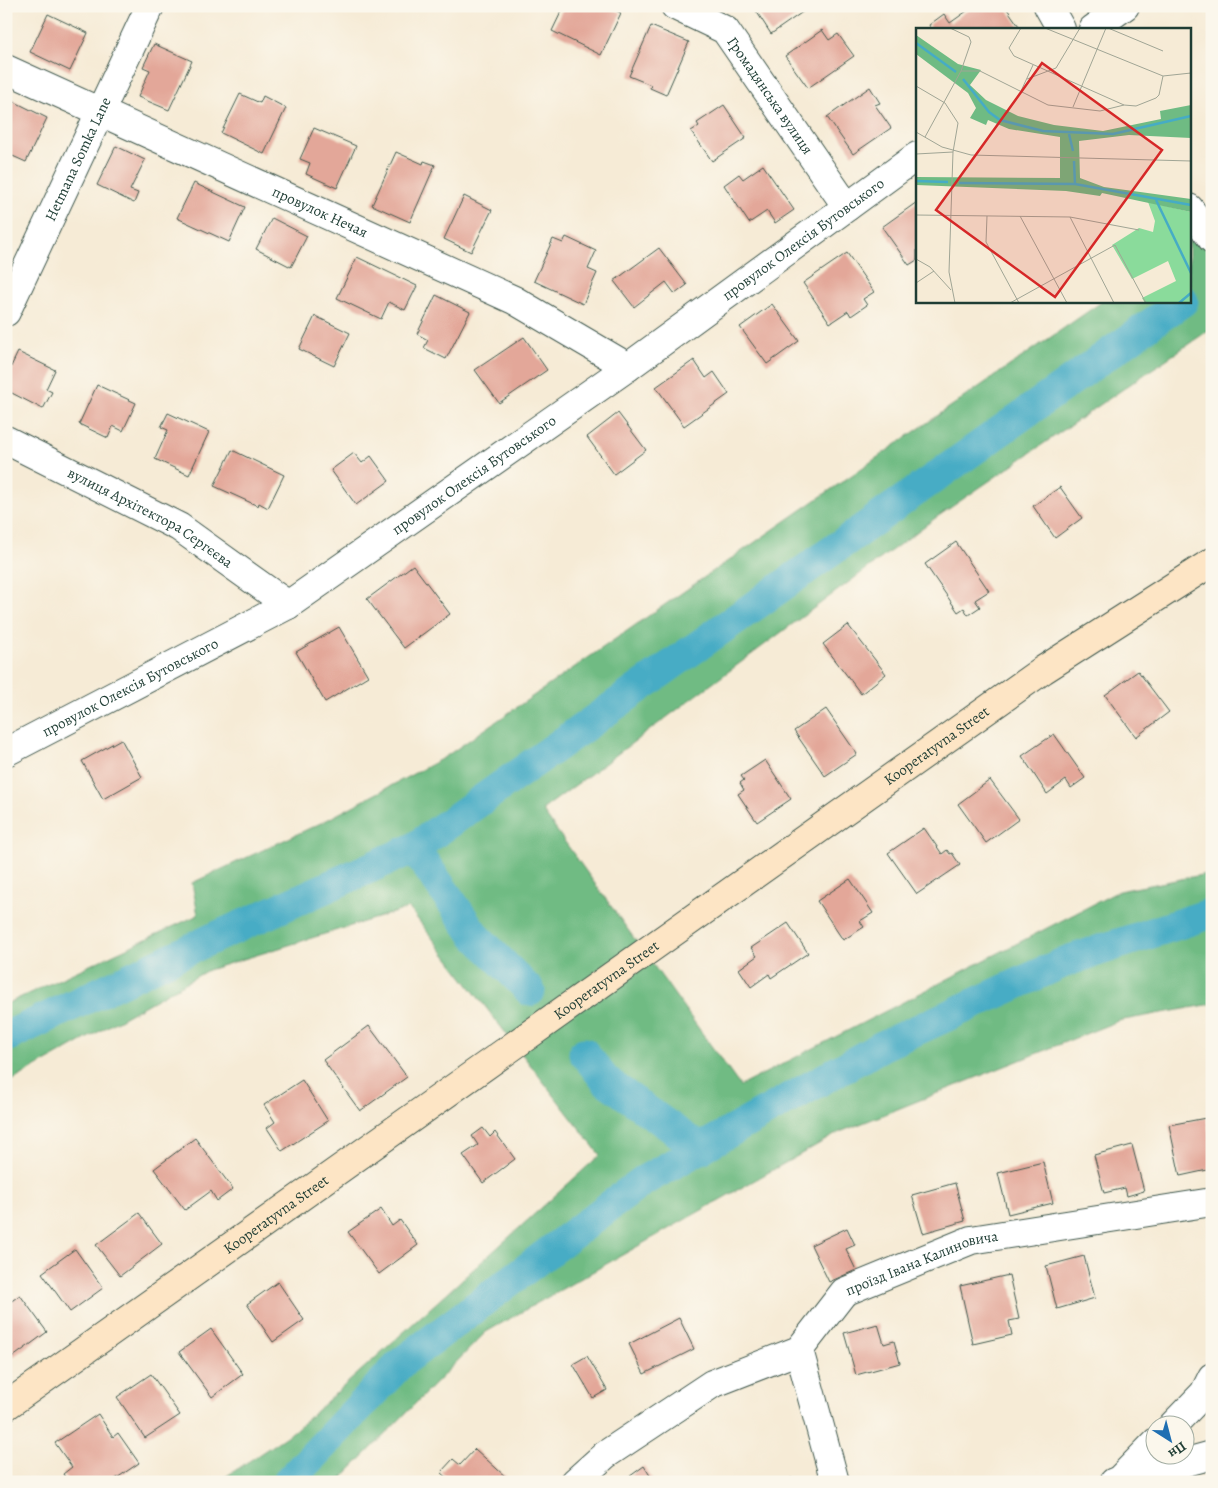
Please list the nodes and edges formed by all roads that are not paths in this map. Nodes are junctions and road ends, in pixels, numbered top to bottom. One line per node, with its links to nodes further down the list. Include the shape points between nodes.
1 (150, 6): 8 (street, Hetmana Somka Lane)
2 (675, 6): 10 (street, Громадянська вулиця, via 725,30)
3 (1048, 6): 5 (street)
4 (1126, 6): 6 (street)
5 (1060, 28)
6 (1094, 28)
7 (6, 69): 8 (street, провулок Нечая)
8 (100, 112): 13 (street, Hetmana Somka Lane); 14 (street, провулок Нечая, via 514,300)
9 (916, 157): 10 (street, провулок Олексія Бутовського)
10 (847, 207): 14 (street, провулок Олексія Бутовського)
11 (1190, 209): 12 (street)
12 (1212, 239)
13 (6, 312)
14 (628, 367): 17 (street, провулок Олексія Бутовського)
15 (6, 440): 17 (street, вулиця Архітектора Сергєєва, via 179,527)
16 (1212, 562): 22 (street, Kooperatyvna Street, via 1043,670)
17 (288, 605): 18 (street, провулок Олексія Бутовського)
18 (6, 752)
19 (1212, 1202): 20 (street, проїзд Івана Калиновича, via 971,1240 844,1292)
20 (799, 1350): 27 (street, via 712,1384 604,1455); 28 (street)
21 (1212, 1377): 23 (street, via 1204,1393)
22 (6, 1406)
23 (1182, 1416)
24 (1146, 1452): 26 (street)
25 (1212, 1455): 26 (street)
26 (1116, 1481)
27 (575, 1482)
28 (835, 1482)

